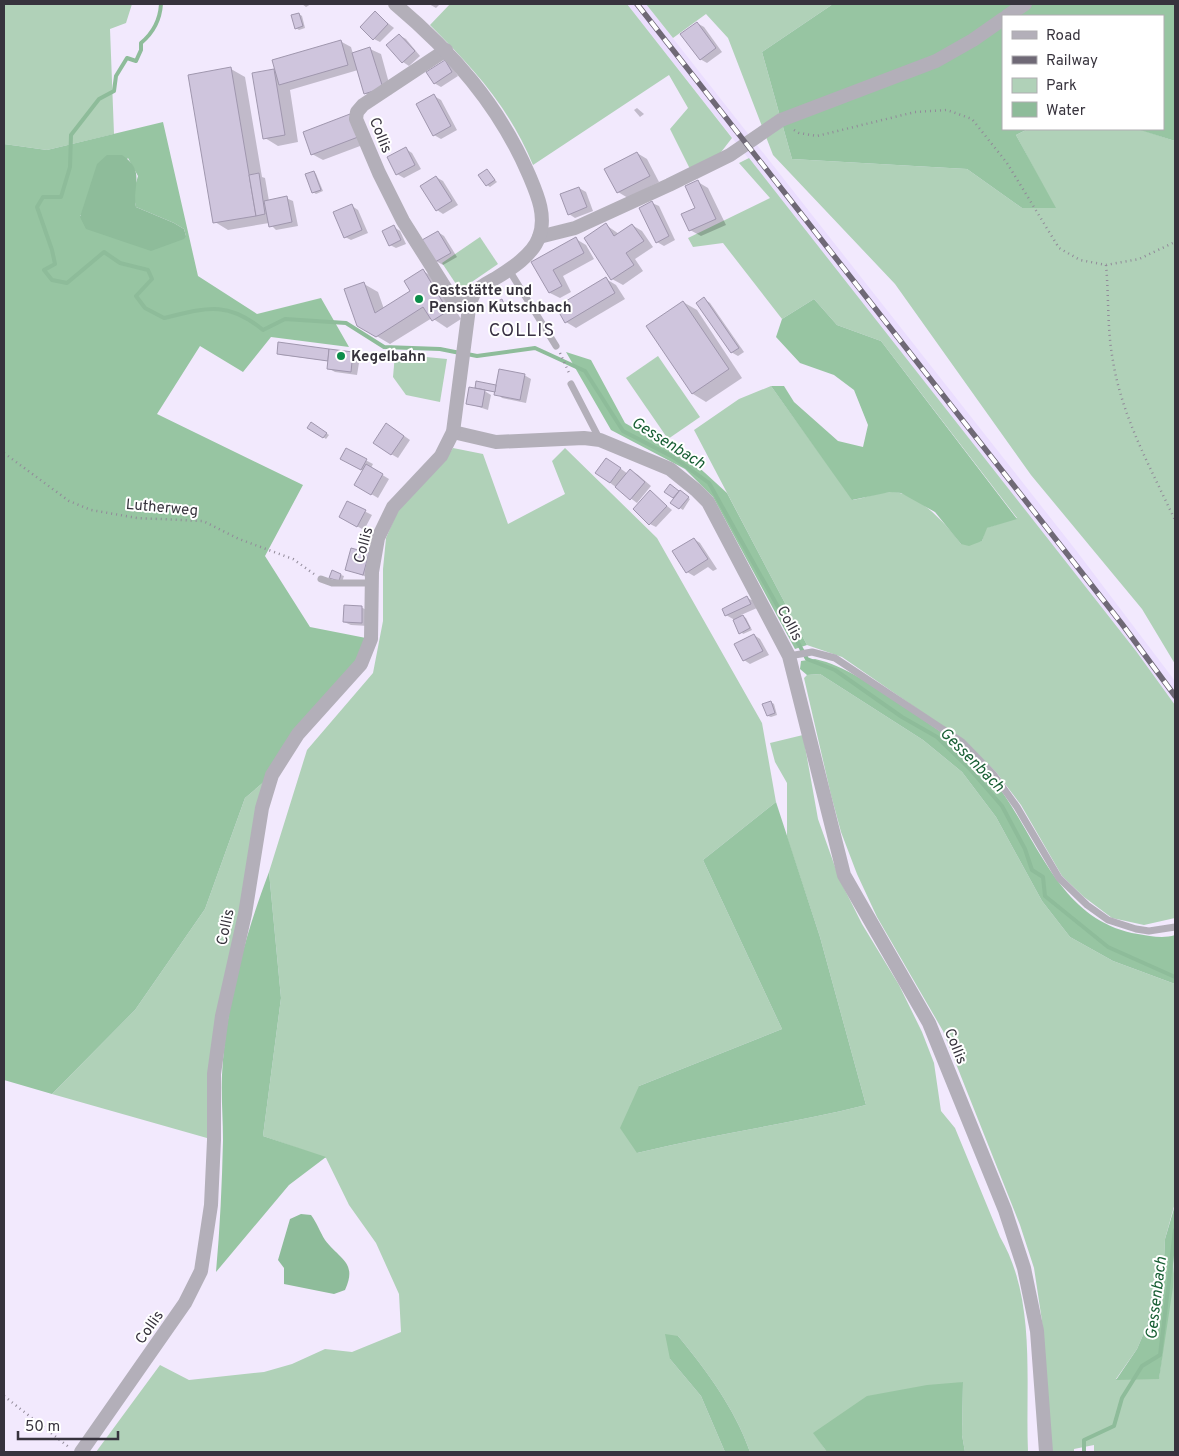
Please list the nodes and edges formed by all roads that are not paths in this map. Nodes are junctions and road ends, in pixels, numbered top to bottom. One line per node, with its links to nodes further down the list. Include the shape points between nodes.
1 (394, 4): 5 (street)
2 (1025, 4): 3 (street)
3 (1008, 15)
4 (1002, 20): 6 (street, via 936,61 781,120 730,155 669,185 575,228)
5 (446, 50): 6 (street, via 483,93 518,149 539,199 542,220); 8 (street, Collis, via 363,105 356,119 403,221 451,297)
6 (539, 237): 7 (street, Collis, via 533,248)
7 (509, 270): 8 (street, Collis, via 474,293); 9 (lane)
8 (469, 308): 11 (street, Collis)
9 (558, 349)
10 (571, 384): 12 (lane)
11 (453, 432): 12 (street, Collis, via 496,442); 14 (street, Collis, via 441,456 393,507 378,538)
12 (600, 440): 15 (street, Collis, via 670,470 708,502)
13 (321, 579): 14 (lane, via 332,583)
14 (371, 583): 17 (street, Collis, via 372,638 361,664 298,734 272,775 262,808 214,1074 211,1205 201,1271 185,1303)
15 (793, 655): 16 (lane, via 812,652 835,658 962,742 994,775 1018,807 1059,878 1108,920 1149,931); 18 (street, Collis, via 844,875 929,1023 1005,1210 1024,1268 1037,1331)
16 (1175, 927)
17 (81, 1452)
18 (1046, 1452)

